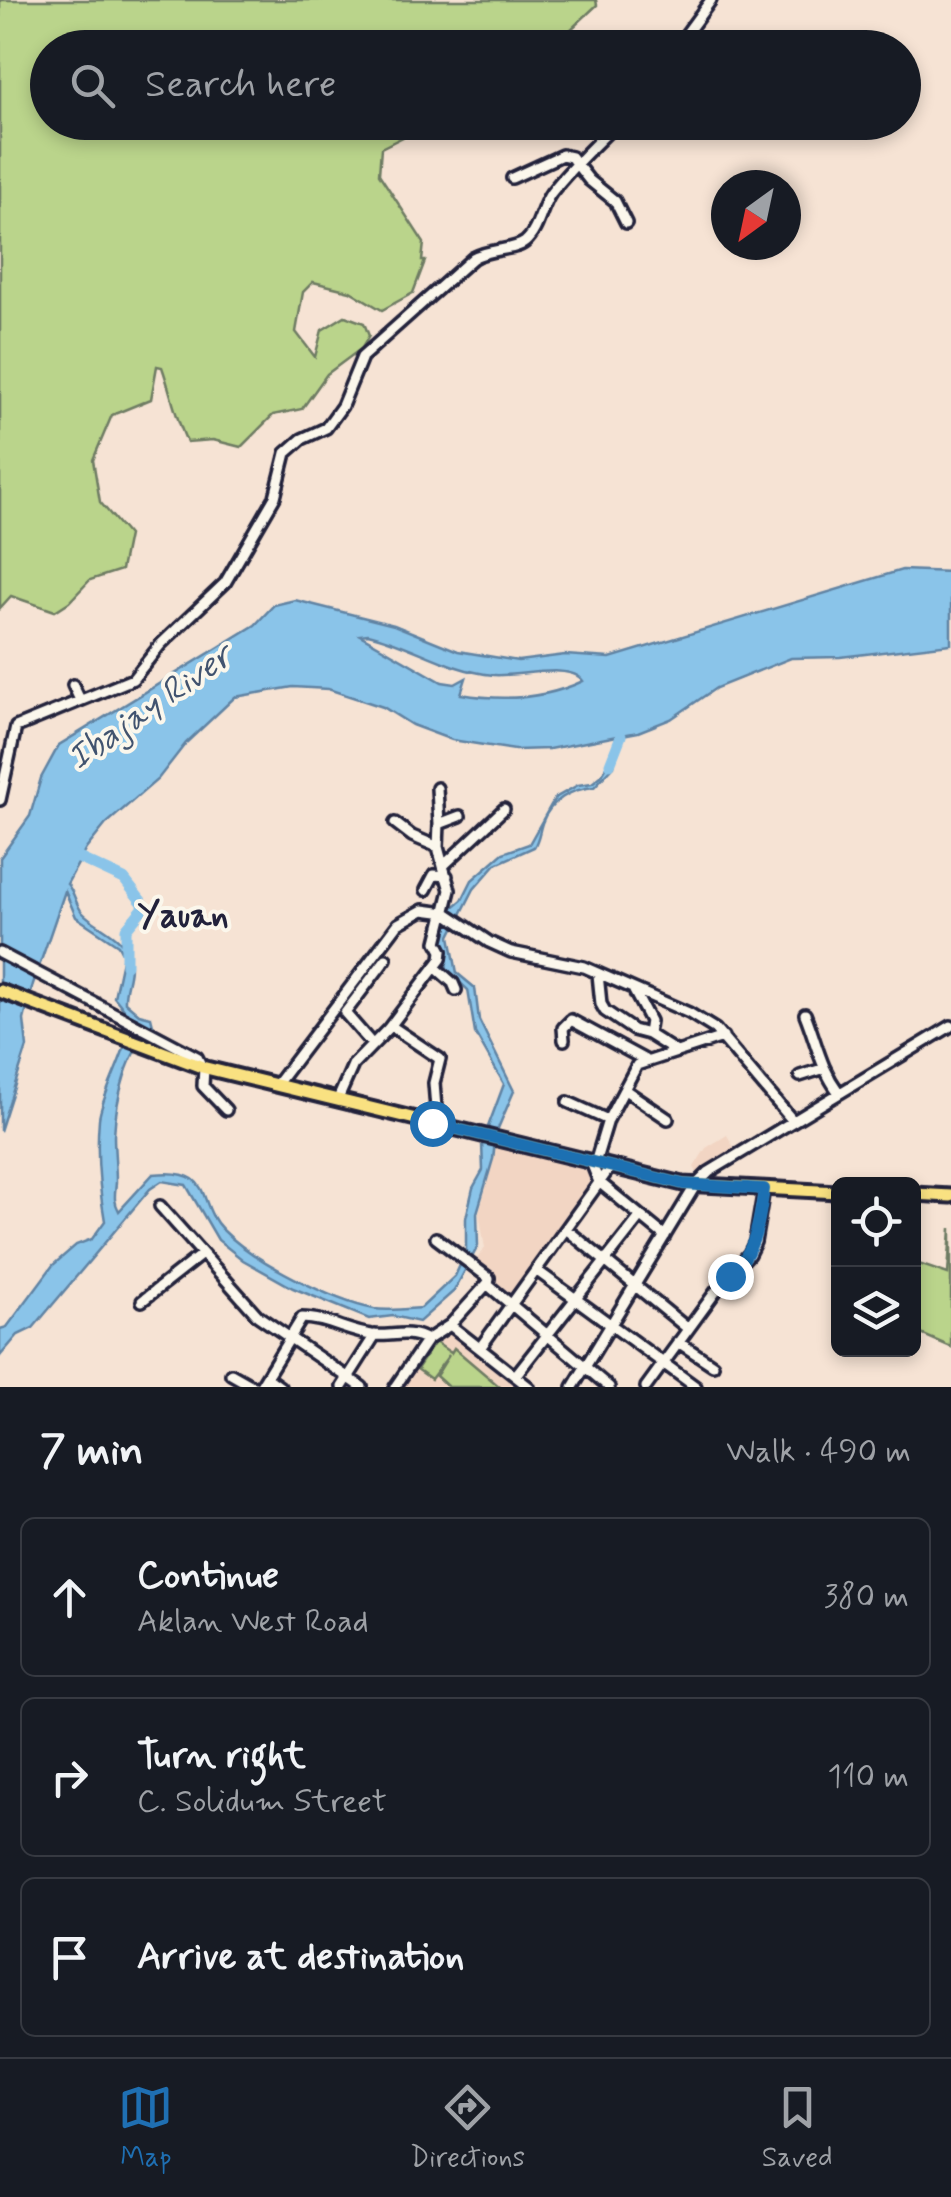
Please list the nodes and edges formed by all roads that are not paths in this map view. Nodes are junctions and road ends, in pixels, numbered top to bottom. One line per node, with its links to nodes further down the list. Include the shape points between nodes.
1 (711, 0): 2 (street)
2 (689, 30)
3 (600, 140): 4 (street)
4 (577, 163): 5 (street, via 562,155); 6 (street, via 615,201); 8 (street, via 548,196 524,243 473,258 362,357 326,428 286,453 275,497 225,584 132,679)
5 (512, 178)
6 (626, 223)
7 (73, 686): 8 (street)
8 (80, 700): 10 (street, via 16,728)
9 (437, 788): 14 (street)
10 (0, 800)
11 (504, 809): 16 (street)
12 (460, 816): 14 (street)
13 (395, 823): 15 (street)
14 (438, 824): 15 (street)
15 (438, 847): 16 (street)
16 (445, 871): 17 (street); 18 (street)
17 (426, 890)
18 (446, 913): 21 (street); 22 (street, via 511,952); 38 (street, via 423,910 398,924)
19 (0, 953): 35 (street, via 197,1057)
20 (386, 959): 32 (street, via 345,1012)
21 (436, 968): 24 (street); 27 (street)
22 (598, 974): 23 (street); 29 (street, via 605,1010)
23 (632, 988): 29 (street, via 650,1022); 30 (street, via 689,1013)
24 (456, 990)
25 (0, 991): 35 (main road)
26 (805, 1014): 36 (street)
27 (391, 1026): 32 (street); 47 (street, via 440,1059)
28 (951, 1026): 40 (street)
29 (648, 1034): 33 (street)
30 (723, 1037): 33 (street); 46 (street)
31 (564, 1040): 34 (street, via 571,1020)
32 (372, 1044): 41 (street, via 353,1065)
33 (675, 1051): 34 (street)
34 (645, 1060): 39 (street)
35 (203, 1067): 38 (main road); 43 (street, via 203,1086)
36 (822, 1068): 37 (street); 40 (street)
37 (800, 1076)
38 (278, 1084): 41 (main road)
39 (625, 1090): 44 (street); 45 (street)
40 (839, 1093): 46 (street)
41 (338, 1100): 47 (main road)
42 (568, 1102): 44 (street)
43 (226, 1110)
44 (608, 1120): 48 (street)
45 (668, 1120)
46 (793, 1121): 51 (street)
47 (432, 1123): 48 (main road)
48 (593, 1162): 49 (main road); 50 (street)
49 (610, 1166): 50 (street); 51 (main road)
50 (600, 1182): 57 (street); 58 (street)
51 (695, 1186): 52 (main road); 59 (street)
52 (764, 1189): 53 (main road); 71 (street, via 750,1254)
53 (831, 1192)
54 (921, 1194): 55 (main road)
55 (951, 1196)
56 (160, 1206): 61 (street)
57 (640, 1217): 59 (street); 62 (street)
58 (566, 1229): 62 (street); 63 (street)
59 (665, 1236): 65 (street)
60 (436, 1238): 64 (street)
61 (202, 1254): 67 (street); 74 (street, via 246,1305)
62 (605, 1262): 65 (street); 66 (street)
63 (536, 1270): 66 (street); 68 (street)
64 (488, 1283): 68 (street); 69 (street)
65 (635, 1286): 70 (street); 71 (street)
66 (576, 1299): 70 (street); 73 (street)
67 (142, 1301)
68 (511, 1305): 73 (street); 77 (street)
69 (450, 1324): 75 (street); 77 (street)
70 (612, 1326): 78 (street); 80 (street)
71 (687, 1328): 76 (street)
72 (375, 1335): 74 (street, via 302,1318); 75 (street); 83 (street)
73 (548, 1335): 80 (street); 82 (street)
74 (290, 1339): 83 (street); 84 (street)
75 (426, 1340): 87 (street)
76 (678, 1342): 78 (street); 79 (street)
77 (480, 1348): 82 (street)
78 (663, 1363): 91 (street); 92 (street)
79 (714, 1364)
80 (584, 1366): 89 (street); 90 (street)
81 (232, 1374): 84 (street)
82 (515, 1376): 88 (street)
83 (345, 1382): 86 (street)
84 (260, 1384): 85 (street)
85 (280, 1387)
86 (362, 1387)
87 (395, 1387)
88 (528, 1387)
89 (573, 1387)
90 (609, 1387)
91 (646, 1387)
92 (696, 1387)

